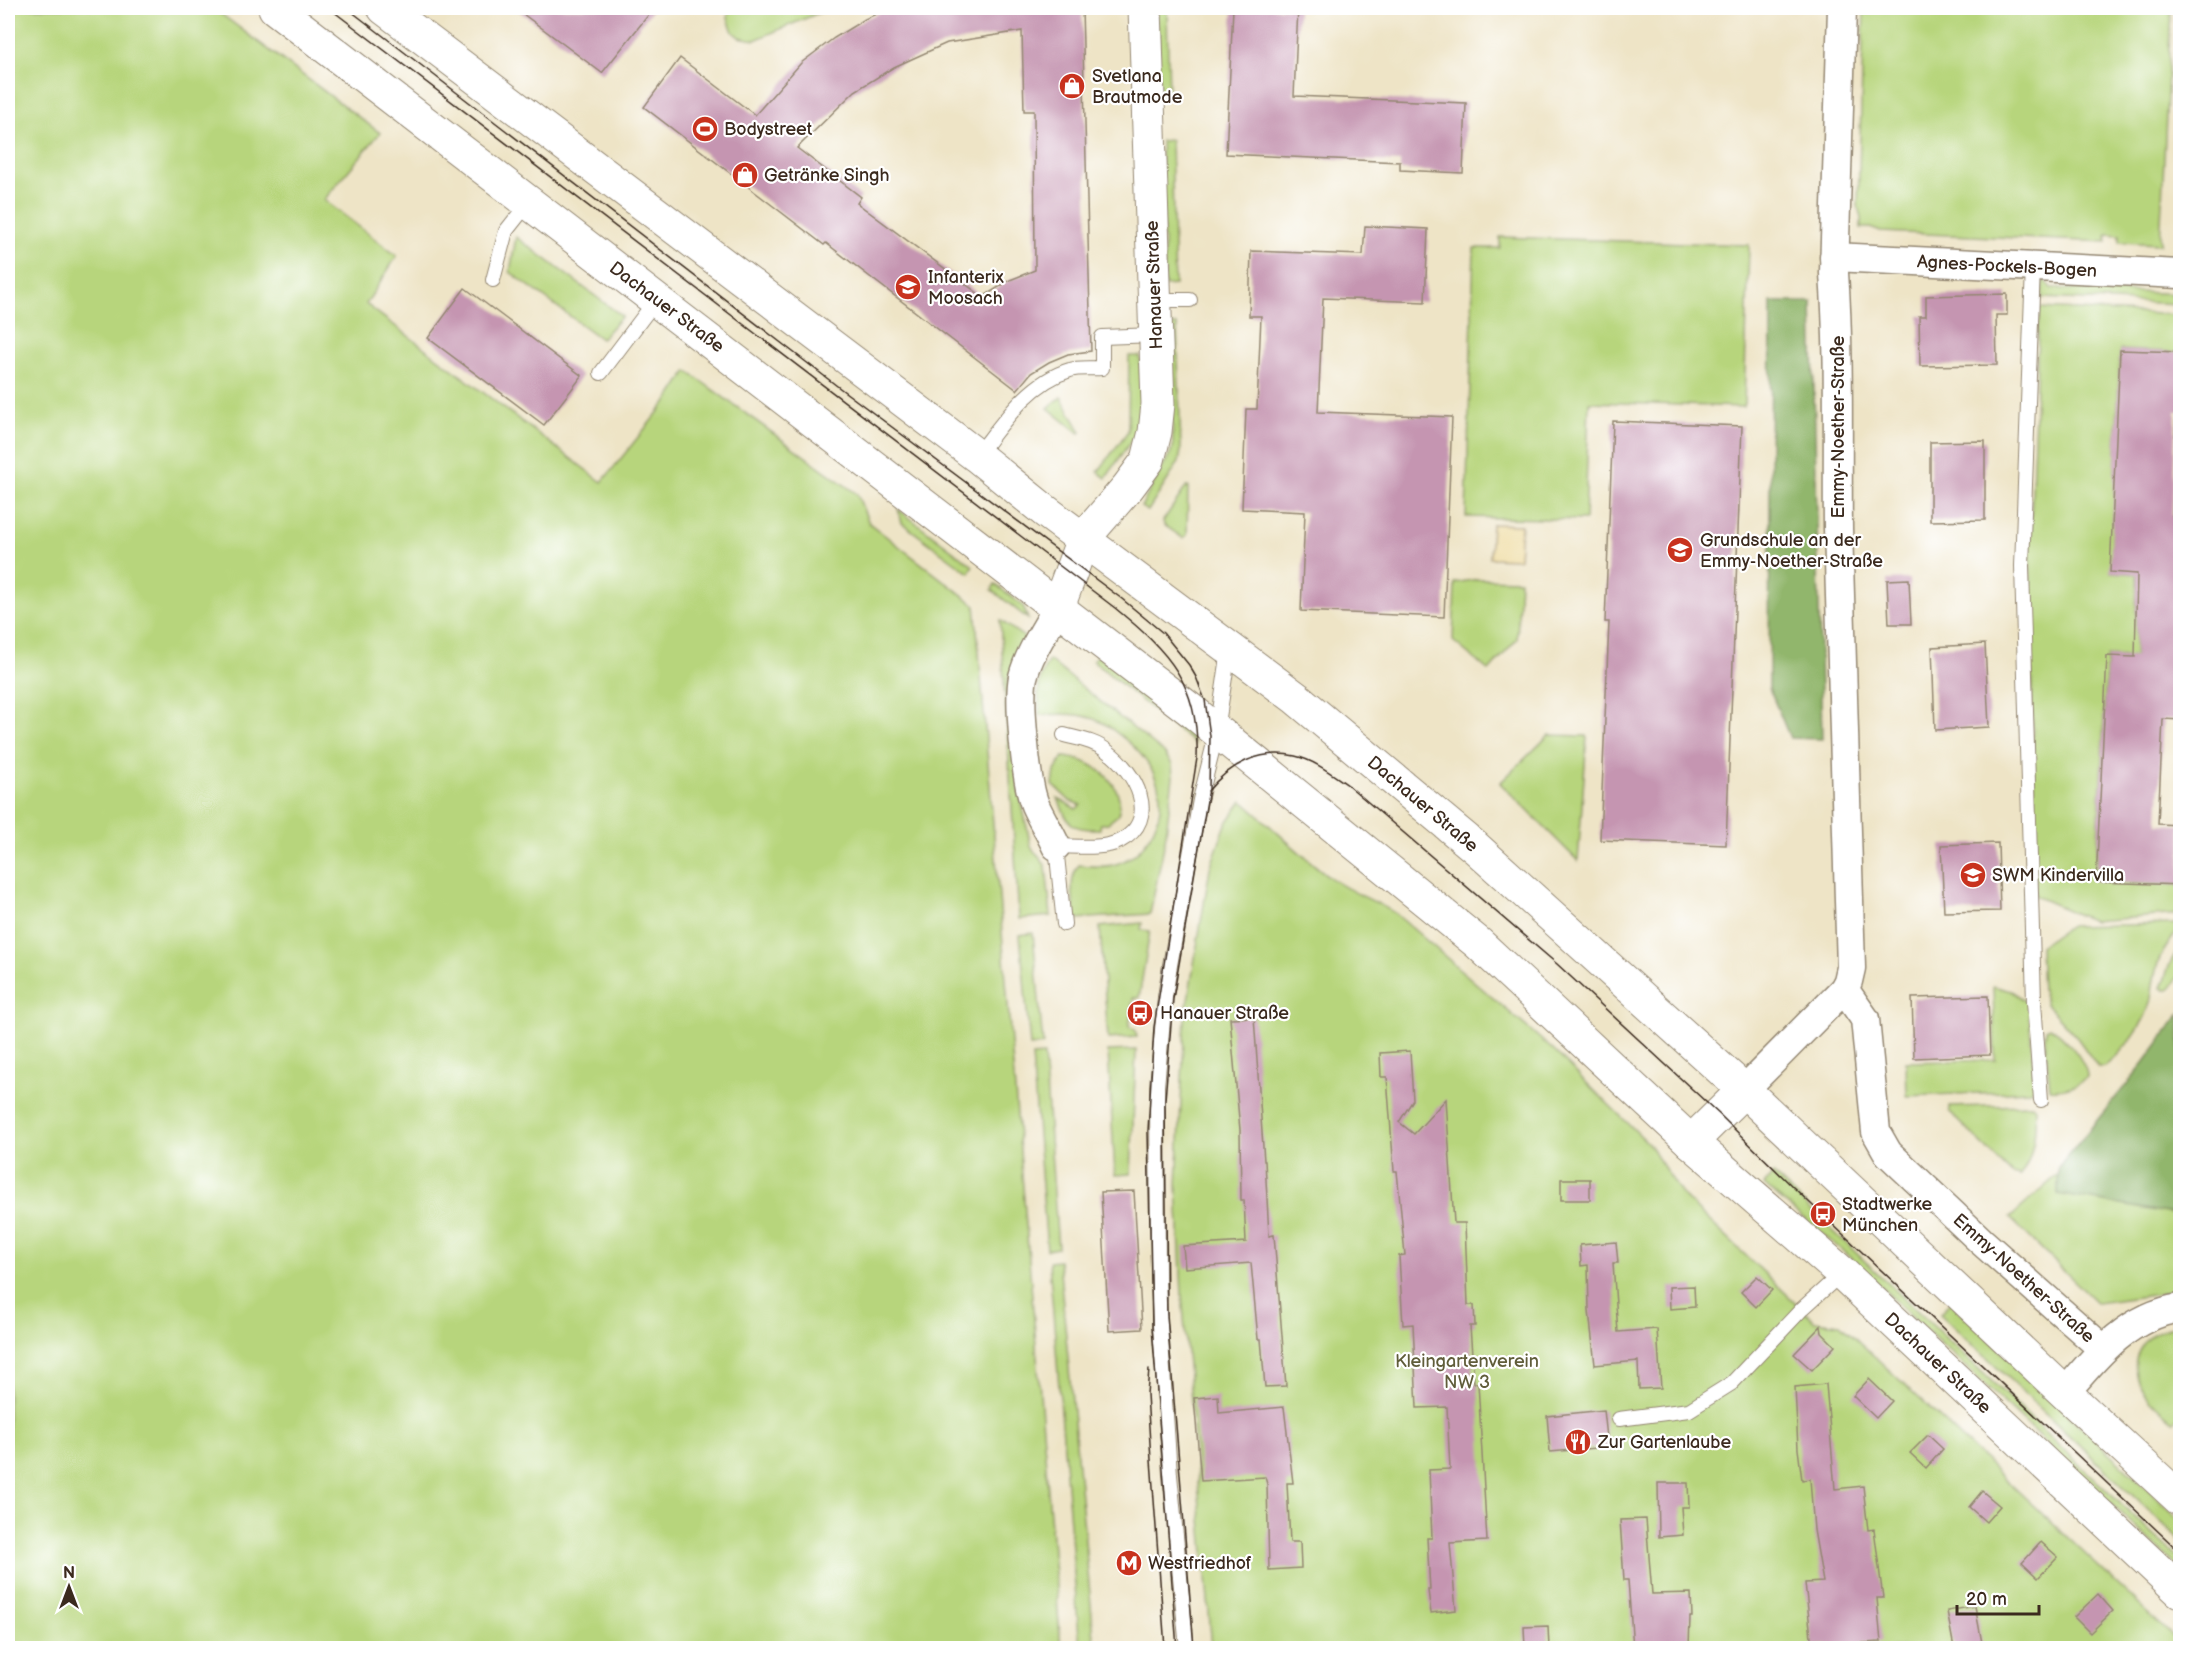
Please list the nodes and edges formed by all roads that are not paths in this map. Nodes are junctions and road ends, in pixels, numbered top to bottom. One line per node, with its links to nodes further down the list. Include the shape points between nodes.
1 (275, 8): 5 (main road, Dachauer Straße)
2 (384, 8): 15 (main road, Dachauer Straße)
3 (1145, 8): 11 (main road, Hanauer Straße)
4 (1842, 8): 6 (street, Emmy-Noether-Straße)
5 (529, 202): 9 (lane, via 506,231); 10 (main road, Dachauer Straße)
6 (1834, 257): 7 (street, Agnes-Pockels-Bogen); 23 (street, Emmy-Noether-Straße, via 1851,968)
7 (2033, 267): 8 (street, Agnes-Pockels-Bogen); 25 (lane, via 2022,566 2034,1002)
8 (2181, 274)
9 (493, 280)
10 (657, 299): 14 (lane); 17 (main road, Dachauer Straße)
11 (1155, 300): 12 (lane); 13 (main road, Hanauer Straße)
12 (1190, 300)
13 (1156, 335): 15 (lane, via 1102,337 1102,368 1071,369 1042,383); 16 (main road, Hanauer Straße, via 1158,404 1148,459)
14 (601, 373)
15 (976, 456): 16 (main road, Dachauer Straße)
16 (1083, 539): 17 (main road); 18 (main road, Dachauer Straße)
17 (1058, 607): 19 (main road, Dachauer Straße); 21 (street, via 1030,659 1021,693 1034,804)
18 (1230, 648): 19 (lane); 24 (main road, Dachauer Straße, via 1476,848)
19 (1217, 731): 26 (main road, Dachauer Straße, via 1478,942); 34 (lane, via 1172,954 1157,1086 1160,1325)
20 (1064, 735): 21 (lane, via 1092,742 1129,771 1140,791 1141,812 1130,834 1120,841)
21 (1056, 846): 22 (lane)
22 (1064, 924)
23 (1844, 989): 24 (street); 29 (street, Emmy-Noether-Straße, via 1865,1019 1876,1132 1888,1153)
24 (1744, 1090): 26 (main road); 30 (main road, Dachauer Straße)
25 (2041, 1100)
26 (1691, 1142): 27 (main road, Dachauer Straße)
27 (1842, 1274): 31 (lane, via 1802,1309 1732,1383 1689,1410); 33 (main road, Dachauer Straße)
28 (2181, 1308): 29 (street, via 2129,1327)
29 (2103, 1350): 30 (street)
30 (2065, 1393): 32 (main road, Dachauer Straße)
31 (1619, 1419)
32 (2181, 1499)
33 (2181, 1591)
34 (1187, 1648)

